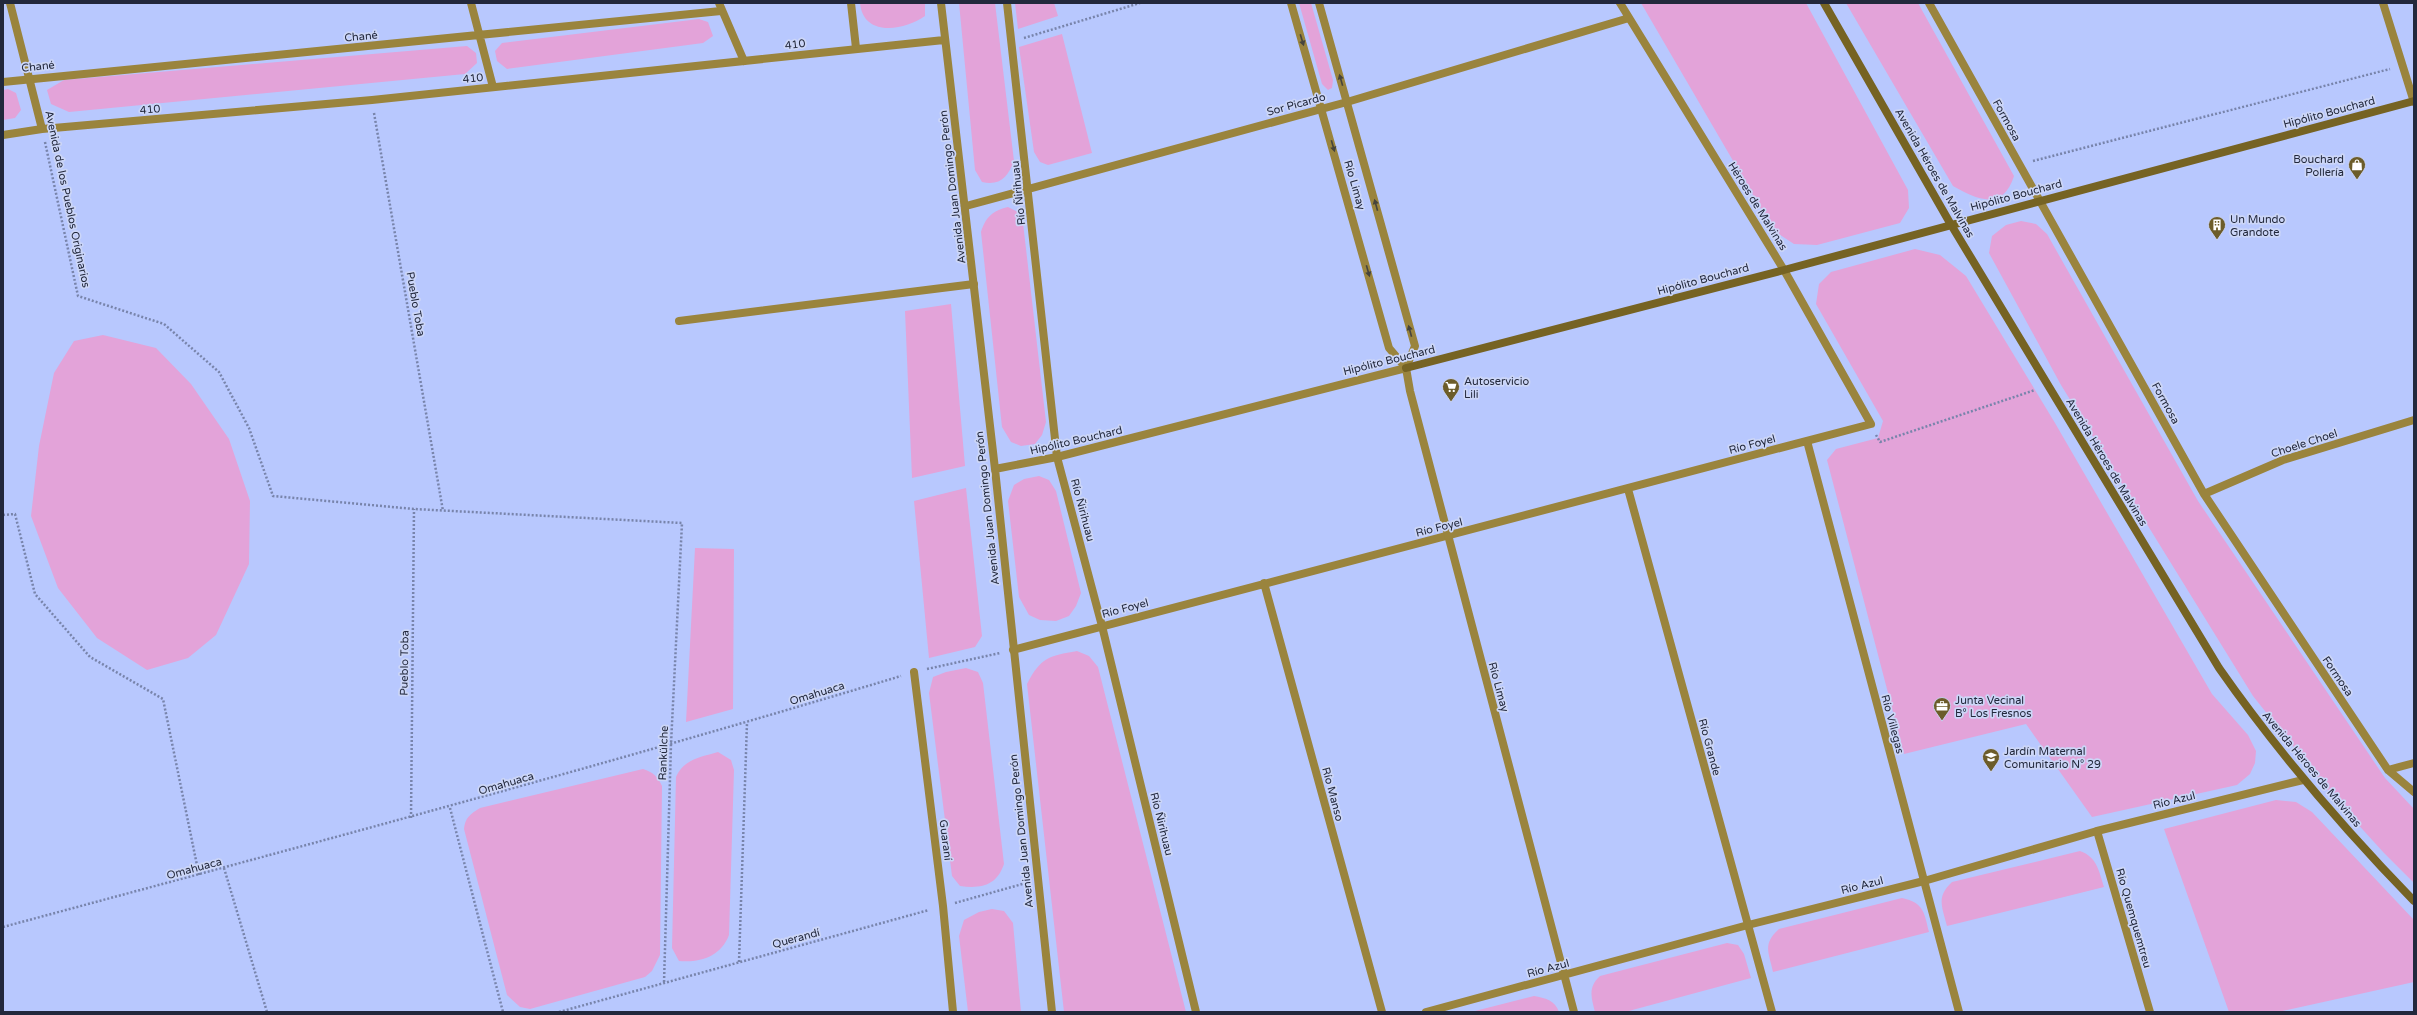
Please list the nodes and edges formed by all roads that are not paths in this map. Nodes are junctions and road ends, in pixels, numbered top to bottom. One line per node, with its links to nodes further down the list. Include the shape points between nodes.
1 (10, 3): 18 (street, Avenida de los Pueblos Originarios)
2 (470, 3): 14 (street)
3 (851, 3): 16 (street)
4 (941, 3): 15 (street, Avenida Juan Domingo Perón)
5 (1007, 3): 26 (street, Río Ñirihuau)
6 (1291, 3): 23 (street, Río Limay, one-way to 23)
7 (1319, 3): 22 (street, Río Limay, one-way to 7)
8 (1620, 3): 13 (street, Héroes de Malvinas)
9 (1824, 3): 29 (main road, Avenida Héroes de Malvinas)
10 (1929, 3): 27 (street, Formosa)
11 (2383, 3): 21 (street)
12 (720, 7): 14 (street, Chané); 17 (street)
13 (1629, 18): 22 (street, Sor Picardo); 30 (street, Héroes de Malvinas)
14 (479, 36): 18 (street, Chané); 20 (street)
15 (944, 40): 16 (street, 410); 28 (street, Avenida Juan Domingo Perón)
16 (856, 48): 17 (street, 410)
17 (744, 61): 20 (street, 410)
18 (28, 78): 19 (street, Chané); 24 (street, Avenida de los Pueblos Originarios)
19 (3, 82)
20 (493, 87): 24 (street, 410)
21 (2414, 101): 27 (main road, Hipólito Bouchard)
22 (1347, 102): 23 (street, Sor Picardo); 33 (street, Río Limay, one-way to 22, via 1414,346)
23 (1323, 108): 26 (street, Sor Picardo); 33 (street, Río Limay, one-way to 33, via 1389,348)
24 (42, 129): 25 (street, 410)
25 (3, 135)
26 (1029, 188): 28 (street, Sor Picardo); 37 (street, Río Ñirihuau)
27 (2040, 200): 29 (main road, Hipólito Bouchard); 40 (street, Formosa)
28 (966, 206): 31 (street, Avenida Juan Domingo Perón)
29 (1950, 224): 30 (main road, Hipólito Bouchard); 48 (main road, Avenida Héroes de Malvinas, via 2219,668 2258,724)
30 (1784, 270): 33 (main road, Hipólito Bouchard); 35 (street, Héroes de Malvinas)
31 (974, 284): 32 (street); 38 (street, Avenida Juan Domingo Perón)
32 (679, 321)
33 (1406, 368): 37 (street, Hipólito Bouchard); 41 (street, Río Limay)
34 (2414, 420): 40 (street, Choele Choel, via 2283,460)
35 (1871, 424): 36 (street, Río Foyel)
36 (1807, 441): 39 (street, Río Foyel); 51 (street, Río Villegas)
37 (1057, 457): 38 (street, Hipólito Bouchard); 43 (street, Río Ñirihuau)
38 (995, 469): 44 (street, Avenida Juan Domingo Perón)
39 (1628, 489): 41 (street, Río Foyel); 53 (street, Río Grande)
40 (2204, 494): 47 (street, Formosa)
41 (1449, 536): 42 (street, Río Foyel); 54 (street, Río Limay)
42 (1264, 583): 43 (street, Río Foyel); 58 (street, Río Manso)
43 (1102, 626): 44 (street, Río Foyel); 57 (street, Río Ñirihuau)
44 (1012, 650): 56 (street, Avenida Juan Domingo Perón)
45 (914, 672): 55 (street, Guaraní, via 943,906)
46 (2414, 763): 47 (street)
47 (2388, 770): 49 (street, Formosa)
48 (2303, 780): 50 (street, Río Azul); 52 (main road, Avenida Héroes de Malvinas)
49 (2414, 792)
50 (2098, 831): 51 (street, Río Azul); 63 (street, Río Quemquemtreu)
51 (1924, 881): 53 (street, Río Azul); 62 (street, Río Villegas)
52 (2414, 901)
53 (1748, 925): 54 (street, Río Azul); 61 (street, Río Grande)
54 (1564, 975): 59 (street, Río Azul); 60 (street, Río Limay)
55 (953, 1012)
56 (1052, 1012)
57 (1196, 1012)
58 (1382, 1012)
59 (1426, 1012)
60 (1574, 1012)
61 (1772, 1012)
62 (1960, 1012)
63 (2150, 1012)

